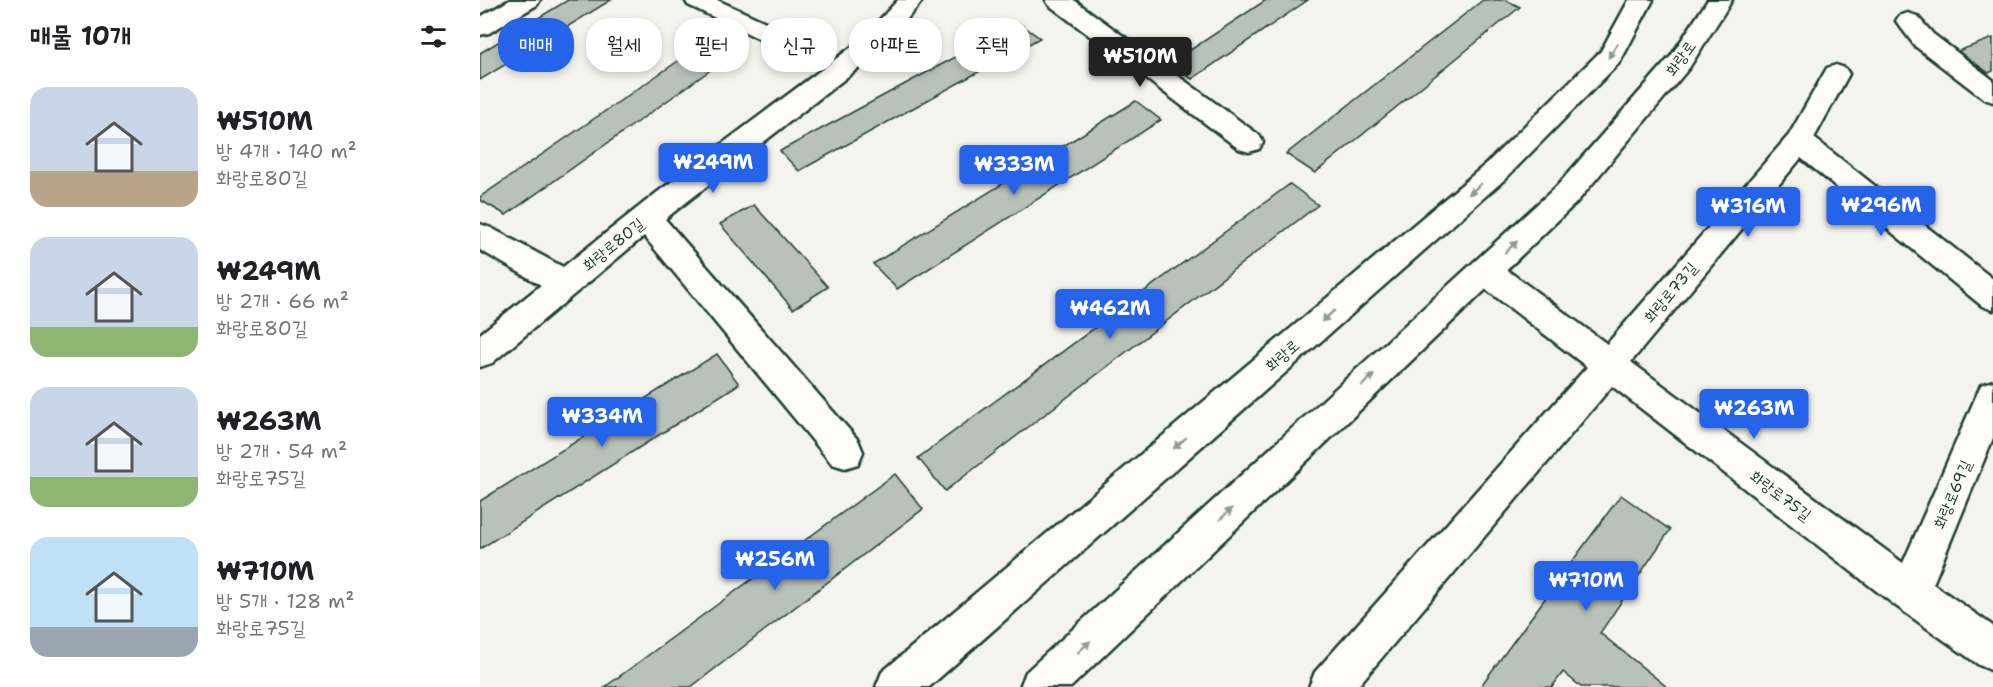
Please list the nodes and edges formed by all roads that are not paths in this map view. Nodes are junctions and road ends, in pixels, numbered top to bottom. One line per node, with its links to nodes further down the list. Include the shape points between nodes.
1 (528, 0): 8 (street)
2 (697, 0): 9 (street)
3 (911, 0): 14 (street, 화랑로80길, via 870,46)
4 (1058, 0): 13 (street)
5 (1641, 0): 25 (street, 화랑로, one-way to 25, via 1611,56 1495,172)
6 (1720, 0): 16 (street, 화랑로, one-way to 6, via 1567,194 1680,62)
7 (1908, 21): 11 (street, via 1924,40)
8 (480, 27)
9 (761, 30)
10 (1836, 74): 12 (street, 화랑로73길)
11 (1993, 93)
12 (1799, 141): 18 (street); 20 (street, 화랑로73길)
13 (1249, 142)
14 (646, 217): 17 (street, 화랑로80길); 22 (street)
15 (480, 236): 17 (street)
16 (1485, 271): 20 (street, 화랑로75길); 26 (street, 화랑로, one-way to 16)
17 (565, 283): 19 (street, 화랑로80길)
18 (1993, 297)
19 (480, 352)
20 (1609, 365): 23 (street, 화랑로75길); 27 (street, 화랑로73길)
21 (1991, 404): 23 (street, 화랑로69길)
22 (845, 452)
23 (1910, 592): 24 (street, 화랑로75길)
24 (1993, 651)
25 (897, 687)
26 (1041, 687)
27 (1330, 687)

